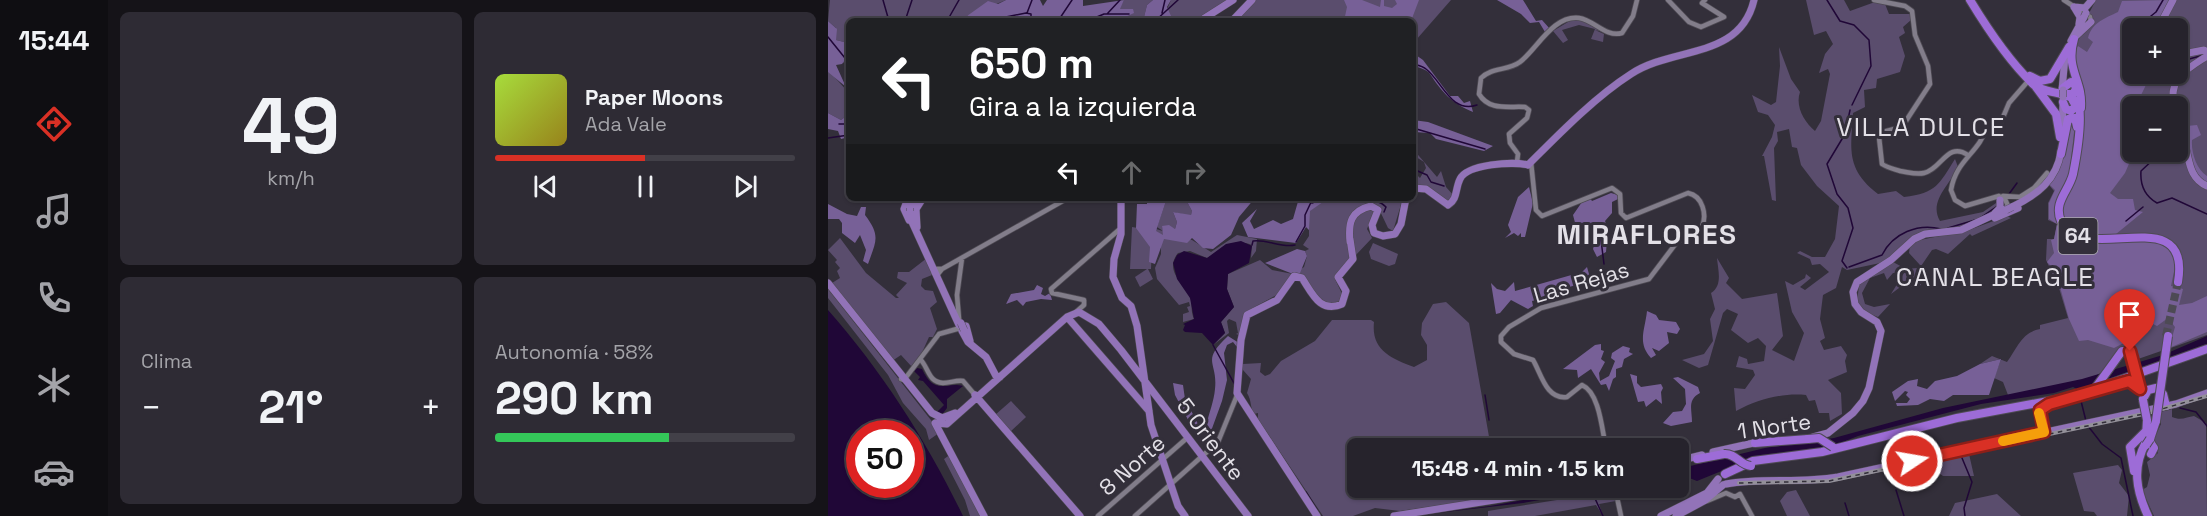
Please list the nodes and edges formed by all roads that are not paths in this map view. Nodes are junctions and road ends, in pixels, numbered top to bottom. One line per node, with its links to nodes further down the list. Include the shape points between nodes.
1 (1231, 0): 14 (main road)
2 (1252, 0): 15 (main road)
3 (1668, 0): 11 (street, via 1697,27 1724,17)
4 (1753, 0): 31 (main road, via 1746,21 1731,38 1634,72 1563,132)
5 (1874, 0): 28 (street, via 1912,11 1915,35 1931,80 1902,127 1880,135 1882,164 1923,174 1949,153 1959,150)
6 (1971, 0): 20 (highway, 64)
7 (2064, 0): 12 (street)
8 (2093, 0): 12 (main road, via 2085,8); 13 (main road)
9 (2173, 0): 16 (main road)
10 (1636, 1): 30 (street, via 1633,16 1622,33 1611,34 1580,18 1569,19 1542,38 1517,64 1481,78 1479,94 1488,104 1529,110 1527,118 1509,134)
11 (1704, 2)
12 (2074, 7): 13 (street, via 2090,17); 17 (main road, via 2080,19)
13 (2086, 17): 17 (main road)
14 (1203, 18)
15 (1235, 18)
16 (2164, 18)
17 (2073, 39): 20 (highway, via 2050,79); 22 (main road); 24 (highway, via 2070,61 2081,90)
18 (2188, 54): 19 (main road, via 2204,50)
19 (2207, 54): 23 (main road, via 2179,75)
20 (2032, 82): 21 (street); 21 (street); 22 (highway, 64); 22 (highway, 64); 26 (highway, via 2056,114)
21 (2020, 91): 28 (street, via 1999,122 1987,126 1981,141)
22 (2062, 94): 24 (highway, 64, via 2077,99); 25 (highway, 64, via 2078,104); 26 (main road); 27 (main road)
23 (2173, 96)
24 (2081, 109): 25 (highway, 64, via 2074,176 2061,204 2064,224 2072,233 2084,237 2147,235 2162,239 2174,247 2180,258 2179,283 2178,259 2161,240 2082,238 2071,234 2063,226 2059,206 2073,175)
25 (2078, 129): 27 (highway, via 2075,118 2068,119)
26 (2060, 137): 27 (main road)
27 (2060, 153): 32 (main road); 43 (main road, via 2045,184); 43 (main road, via 2049,180)
28 (1968, 155): 35 (street, via 1953,183 1954,199 1967,206)
29 (2188, 159): 33 (main road, via 2195,178)
30 (1517, 162): 31 (main road); 34 (main road, via 1466,172 1448,205 1426,189)
31 (1530, 166): 79 (street, Las Rejas, via 1536,211 1546,216 1602,191 1616,189 1621,196 1621,214 1628,218 1683,194 1693,194 1703,211 1703,224 1674,244 1649,279 1539,309 1500,337 1514,354 1533,360 1554,394 1567,397 1582,385 1590,389)
32 (2048, 173): 35 (street, via 2020,197)
33 (2207, 186)
34 (1416, 188)
35 (2000, 198): 43 (street); 44 (main road, via 1999,210)
36 (908, 201): 42 (main road)
37 (915, 201): 42 (main road)
38 (920, 201): 42 (main road)
39 (1063, 201): 46 (street)
40 (1121, 201): 45 (main road)
41 (1405, 201): 63 (main road, via 1398,227 1390,236 1373,231 1378,212 1372,206 1353,215 1349,224 1353,259 1338,277 1346,293 1340,305 1326,306 1317,301 1302,278 1295,276 1279,298 1251,311 1240,338)
42 (910, 210): 47 (main road)
43 (2010, 212): 44 (main road)
44 (1987, 219): 57 (main road, via 1955,231 1924,234 1857,282 1853,294 1856,306 1881,329)
45 (1121, 228): 49 (street, via 1051,289 1052,293 1084,300); 61 (main road, via 1113,277 1141,332)
46 (962, 258): 47 (street); 51 (street, via 957,295)
47 (937, 271): 51 (main road)
48 (828, 285): 60 (main road)
49 (1076, 312): 50 (main road); 61 (main road, 5 Oriente, via 1099,324)
50 (1068, 318): 59 (main road); 72 (main road)
51 (962, 326): 54 (street, via 941,332); 59 (main road, via 970,344); 59 (main road, via 971,343 987,355)
52 (2167, 336): 76 (highway, bridge)
53 (2207, 350): 55 (highway); 58 (highway)
54 (920, 360): 60 (street); 66 (street, via 935,382 963,383)
55 (2179, 362): 62 (highway, via 2145,377); 65 (highway)
56 (2109, 367): 58 (highway, via 2109,377 2119,379); 62 (highway, bridge, via 2123,350 2129,350); 65 (highway, via 2097,386)
57 (1874, 369): 82 (main road, 1 Norte, via 1863,401 1832,430 1821,436); 86 (main road, 1 Norte, via 1862,406 1826,436)
58 (2154, 369): 65 (highway)
59 (999, 374): 66 (main road)
60 (902, 380): 75 (main road)
61 (1146, 383): 67 (main road); 68 (main road, 5 Oriente)
62 (2140, 386): 65 (highway, via 2129,381); 69 (highway)
63 (1238, 391): 83 (street, via 1221,439); 103 (main road)
64 (2207, 393): 71 (main road)
65 (2078, 395): 70 (highway)
66 (974, 398): 75 (main road); 98 (main road); 98 (main road)
67 (1148, 398): 68 (main road); 72 (main road)
68 (1157, 398): 78 (main road, 5 Oriente)
69 (2143, 399): 71 (highway, via 2152,388 2159,390); 76 (highway, bridge)
70 (2052, 402): 73 (highway); 77 (highway, via 2040,410); 80 (highway, via 1957,418)
71 (2164, 404): 77 (main road)
72 (1149, 411): 87 (main road)
73 (1983, 416): 74 (highway); 84 (highway)
74 (1995, 420)
75 (941, 421): 97 (main road)
76 (2152, 421): 81 (highway)
77 (2044, 432): 89 (main road, via 1823,480)
78 (1187, 438): 83 (main road, 5 Oriente); 87 (street, 8 Norte)
79 (1604, 438)
80 (1870, 440): 82 (highway, bridge, via 1833,447 1818,438); 89 (highway, via 1822,452 1753,461)
81 (2146, 441): 91 (highway, via 2137,465); 91 (highway, via 2129,448); 110 (highway, via 2138,466)
82 (1755, 443): 85 (main road, 1 Norte)
83 (1202, 457): 90 (street); 102 (main road, 5 Oriente)
84 (1806, 457): 86 (highway, bridge, via 1751,466 1731,454); 89 (highway, via 1753,464)
85 (1689, 459)
86 (1697, 459): 88 (main road, 1 Norte)
87 (1162, 460): 90 (main road); 99 (street, 8 Norte)
88 (1689, 460)
89 (1727, 480): 95 (main road); 107 (main road)
90 (1170, 484): 100 (street); 101 (main road)
91 (2137, 485): 110 (highway)
92 (1500, 498): 96 (main road)
93 (1512, 498): 96 (main road)
94 (1617, 498): 106 (street)
95 (1700, 504): 108 (main road); 109 (street, via 1726,493 1734,497 1740,494)
96 (1418, 512): 104 (main road); 105 (main road)
97 (985, 516)
98 (1079, 516)
99 (1098, 516)
100 (1135, 516)
101 (1185, 516)
102 (1248, 516)
103 (1319, 516)
104 (1388, 516)
105 (1394, 516)
106 (1622, 516)
107 (1661, 516)
108 (1676, 516)
109 (1752, 516)
110 (2149, 516)

